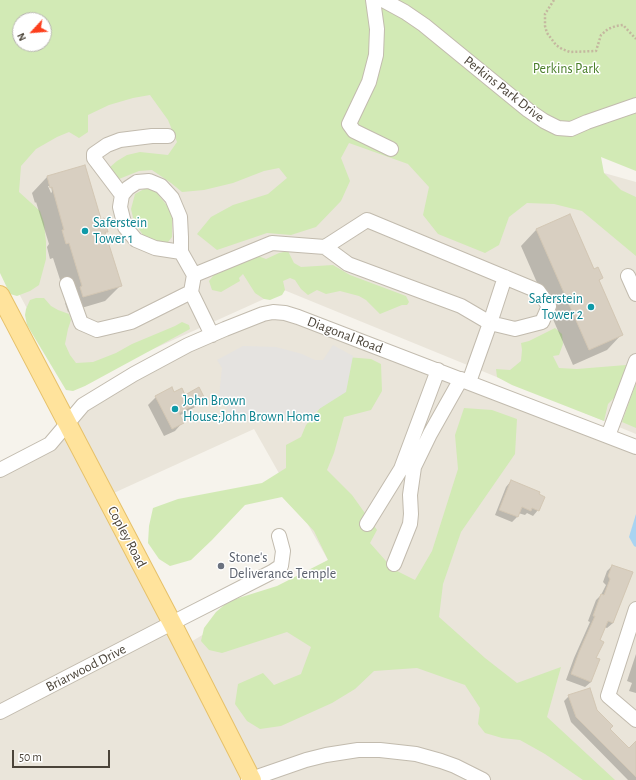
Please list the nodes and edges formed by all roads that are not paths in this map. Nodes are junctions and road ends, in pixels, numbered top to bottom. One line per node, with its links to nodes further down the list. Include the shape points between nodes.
1 (373, 0): 5 (street, via 377,29 376,54 369,82 349,124 354,131)
2 (384, 0): 3 (street, Perkins Park Drive, via 424,25 528,110 544,122 558,128 571,129)
3 (636, 105)
4 (168, 136): 6 (street, via 120,140 94,154 94,158)
5 (391, 149)
6 (122, 195): 8 (street, via 121,218 136,240 155,248); 8 (street, via 137,182 149,181 160,186 172,198 180,217)
7 (325, 247): 9 (street, via 272,243); 11 (street, via 367,220); 16 (street, via 348,264 461,306)
8 (181, 252): 9 (street)
9 (194, 275): 13 (street)
10 (628, 276): 14 (street)
11 (504, 277): 16 (street); 16 (street, via 538,291 548,306 542,322 515,329)
12 (67, 284): 13 (street, via 81,323 97,330 131,322)
13 (191, 292): 17 (street)
14 (636, 294)
15 (0, 295): 21 (main road, Copley Road)
16 (490, 323): 20 (street)
17 (212, 335): 19 (street, Diagonal Road, via 263,314 285,313); 21 (street, Diagonal Road, via 134,374 83,405)
18 (636, 361): 22 (street)
19 (438, 370): 20 (street, Diagonal Road); 25 (street, via 401,469)
20 (465, 381): 22 (street, Diagonal Road); 27 (street, via 430,434 414,467 410,495 410,524)
21 (66, 423): 24 (street, Diagonal Road, via 50,444); 29 (main road, Copley Road)
22 (608, 436): 23 (street, Diagonal Road)
23 (636, 447)
24 (0, 470)
25 (367, 524)
26 (279, 536): 29 (street, Briarwood Drive, via 283,551 281,566)
27 (394, 564)
28 (636, 609): 31 (street, via 608,696)
29 (172, 622): 30 (street, Briarwood Drive); 32 (main road, Copley Road)
30 (0, 712)
31 (636, 720)
32 (251, 780): 33 (street, via 326,755 358,750 416,754 455,766)
33 (483, 780)

